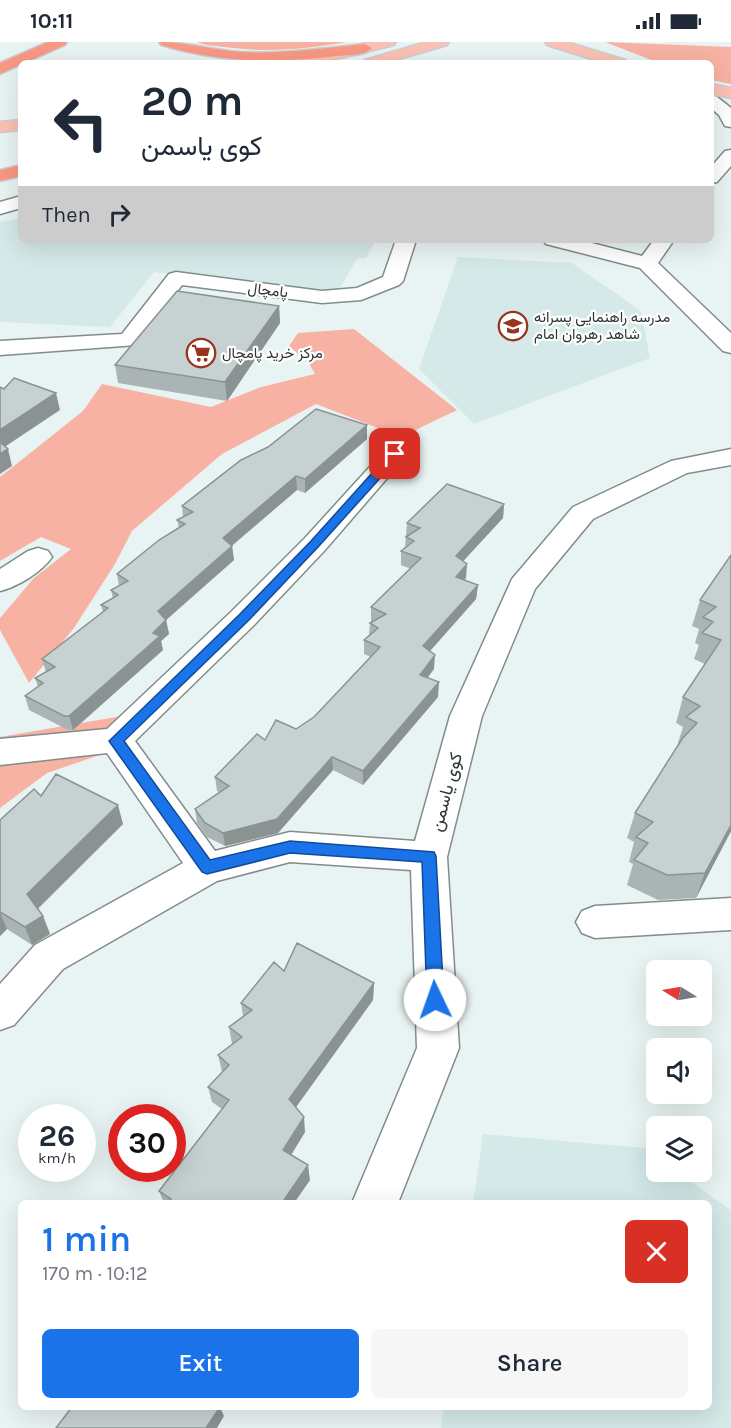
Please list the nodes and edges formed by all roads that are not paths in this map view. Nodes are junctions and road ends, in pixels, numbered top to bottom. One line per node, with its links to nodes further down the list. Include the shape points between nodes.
1 (23, 42): 9 (highway)
2 (60, 42): 11 (highway)
3 (80, 42): 12 (highway)
4 (166, 42): 10 (highway, via 193,50 247,56)
5 (389, 42): 10 (main road)
6 (442, 42): 10 (main road)
7 (552, 42): 14 (main road)
8 (580, 42): 15 (main road)
9 (0, 54)
10 (368, 56): 13 (main road)
11 (20, 60)
12 (45, 60)
13 (330, 60)
14 (610, 60)
15 (614, 60)
16 (18, 61): 17 (highway)
17 (0, 69)
18 (18, 74): 19 (highway)
19 (0, 83)
20 (714, 90): 21 (main road)
21 (731, 93)
22 (714, 102): 26 (street)
23 (0, 110): 24 (main road)
24 (18, 119)
25 (18, 121): 27 (main road)
26 (731, 122)
27 (0, 127)
28 (731, 130): 29 (street)
29 (714, 150)
30 (731, 155): 32 (street)
31 (18, 171): 33 (highway)
32 (714, 175)
33 (0, 176)
34 (18, 203): 35 (street)
35 (0, 208)
36 (405, 243): 42 (street, پامچال, via 392,281 361,294 322,297 176,278 129,340)
37 (586, 243): 39 (street)
38 (662, 243): 40 (street)
39 (618, 246): 40 (street)
40 (647, 264): 41 (street)
41 (731, 346)
42 (0, 348)
43 (395, 454): 47 (street, via 315,544)
44 (731, 457): 49 (street, کوی یاسمن, via 680,466 583,513 522,586 466,716)
45 (38, 557): 46 (street)
46 (0, 582)
47 (116, 741): 48 (street); 50 (street)
48 (0, 752)
49 (429, 856): 50 (street, کوی یاسمن, via 290,847); 54 (street, via 438,1048)
50 (207, 867): 53 (street, کوی یاسمن, via 49,957)
51 (731, 914): 52 (street)
52 (594, 922)
53 (0, 1012)
54 (376, 1200)

